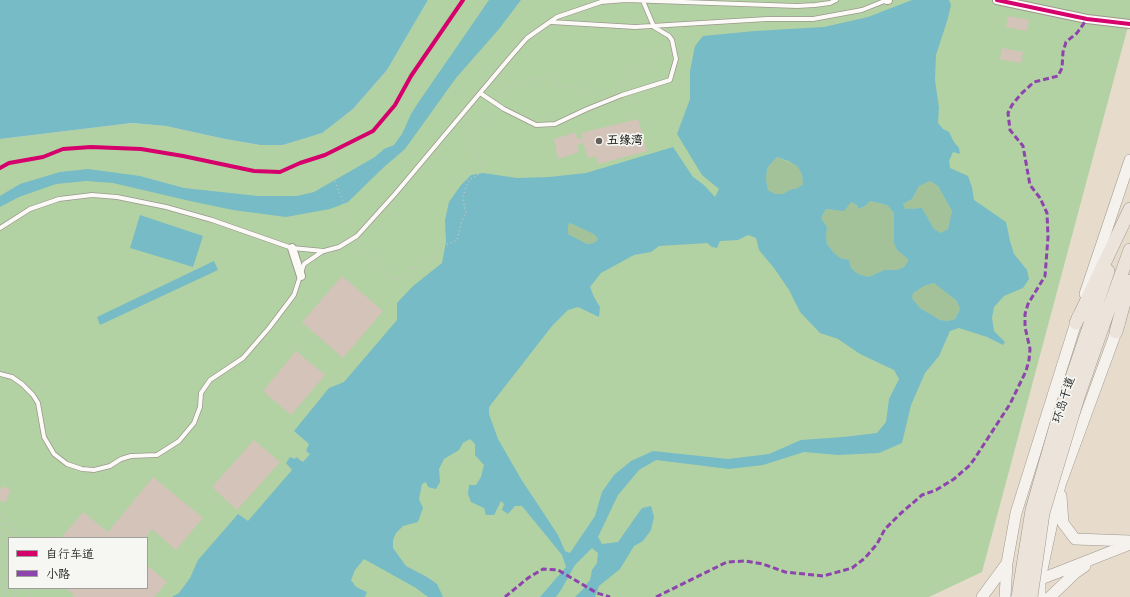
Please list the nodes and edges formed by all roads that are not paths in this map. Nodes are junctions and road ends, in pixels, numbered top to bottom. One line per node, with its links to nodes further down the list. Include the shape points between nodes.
1 (643, 0): 2 (lane, via 797,6 830,3); 7 (lane, via 601,2); 9 (lane)
2 (836, 0)
3 (888, 0): 9 (lane, via 862,10 813,19 768,19)
4 (998, 0): 8 (street)
5 (1017, 0): 6 (street, via 1088,15)
6 (1130, 20)
7 (550, 22): 9 (lane); 10 (lane, via 527,38)
8 (1130, 24)
9 (654, 27): 10 (lane, via 672,40 676,59 670,80 622,95 555,124 536,125)
10 (480, 94): 16 (lane, via 357,236 340,247)
11 (1130, 160): 20 (main road)
12 (1130, 209): 20 (highway); 21 (highway, 环岛干道)
13 (0, 228): 14 (lane, via 30,209 59,199 98,195 166,207)
14 (292, 248): 16 (lane); 17 (street)
15 (1130, 250): 21 (highway, 环岛干道)
16 (324, 251): 17 (lane, via 304,264)
17 (301, 276): 23 (lane, via 294,295 243,358 210,380 201,393 200,407 194,423 178,441 157,455 131,456 94,470 67,464 54,454 44,437 38,403 33,395 12,377)
18 (1130, 281): 22 (highway)
19 (1130, 294): 22 (main road)
20 (1076, 323): 28 (main road, via 1016,514)
21 (1096, 326): 32 (highway, 环岛干道, bridge, via 1058,419 1032,510); 33 (highway, 环岛干道, bridge, via 1078,397 1043,513)
22 (1116, 332): 24 (main road)
23 (0, 374)
24 (1060, 485): 25 (main road, via 1063,522 1075,539); 29 (main road)
25 (1130, 540)
26 (1130, 544): 27 (main road)
27 (1105, 554): 29 (main road); 35 (main road, via 1075,573)
28 (1007, 563): 30 (main road); 31 (main road)
29 (1040, 579): 30 (main road); 34 (main road)
30 (1002, 596)
31 (982, 597)
32 (1018, 597)
33 (1031, 597)
34 (1040, 597)
35 (1050, 597)

